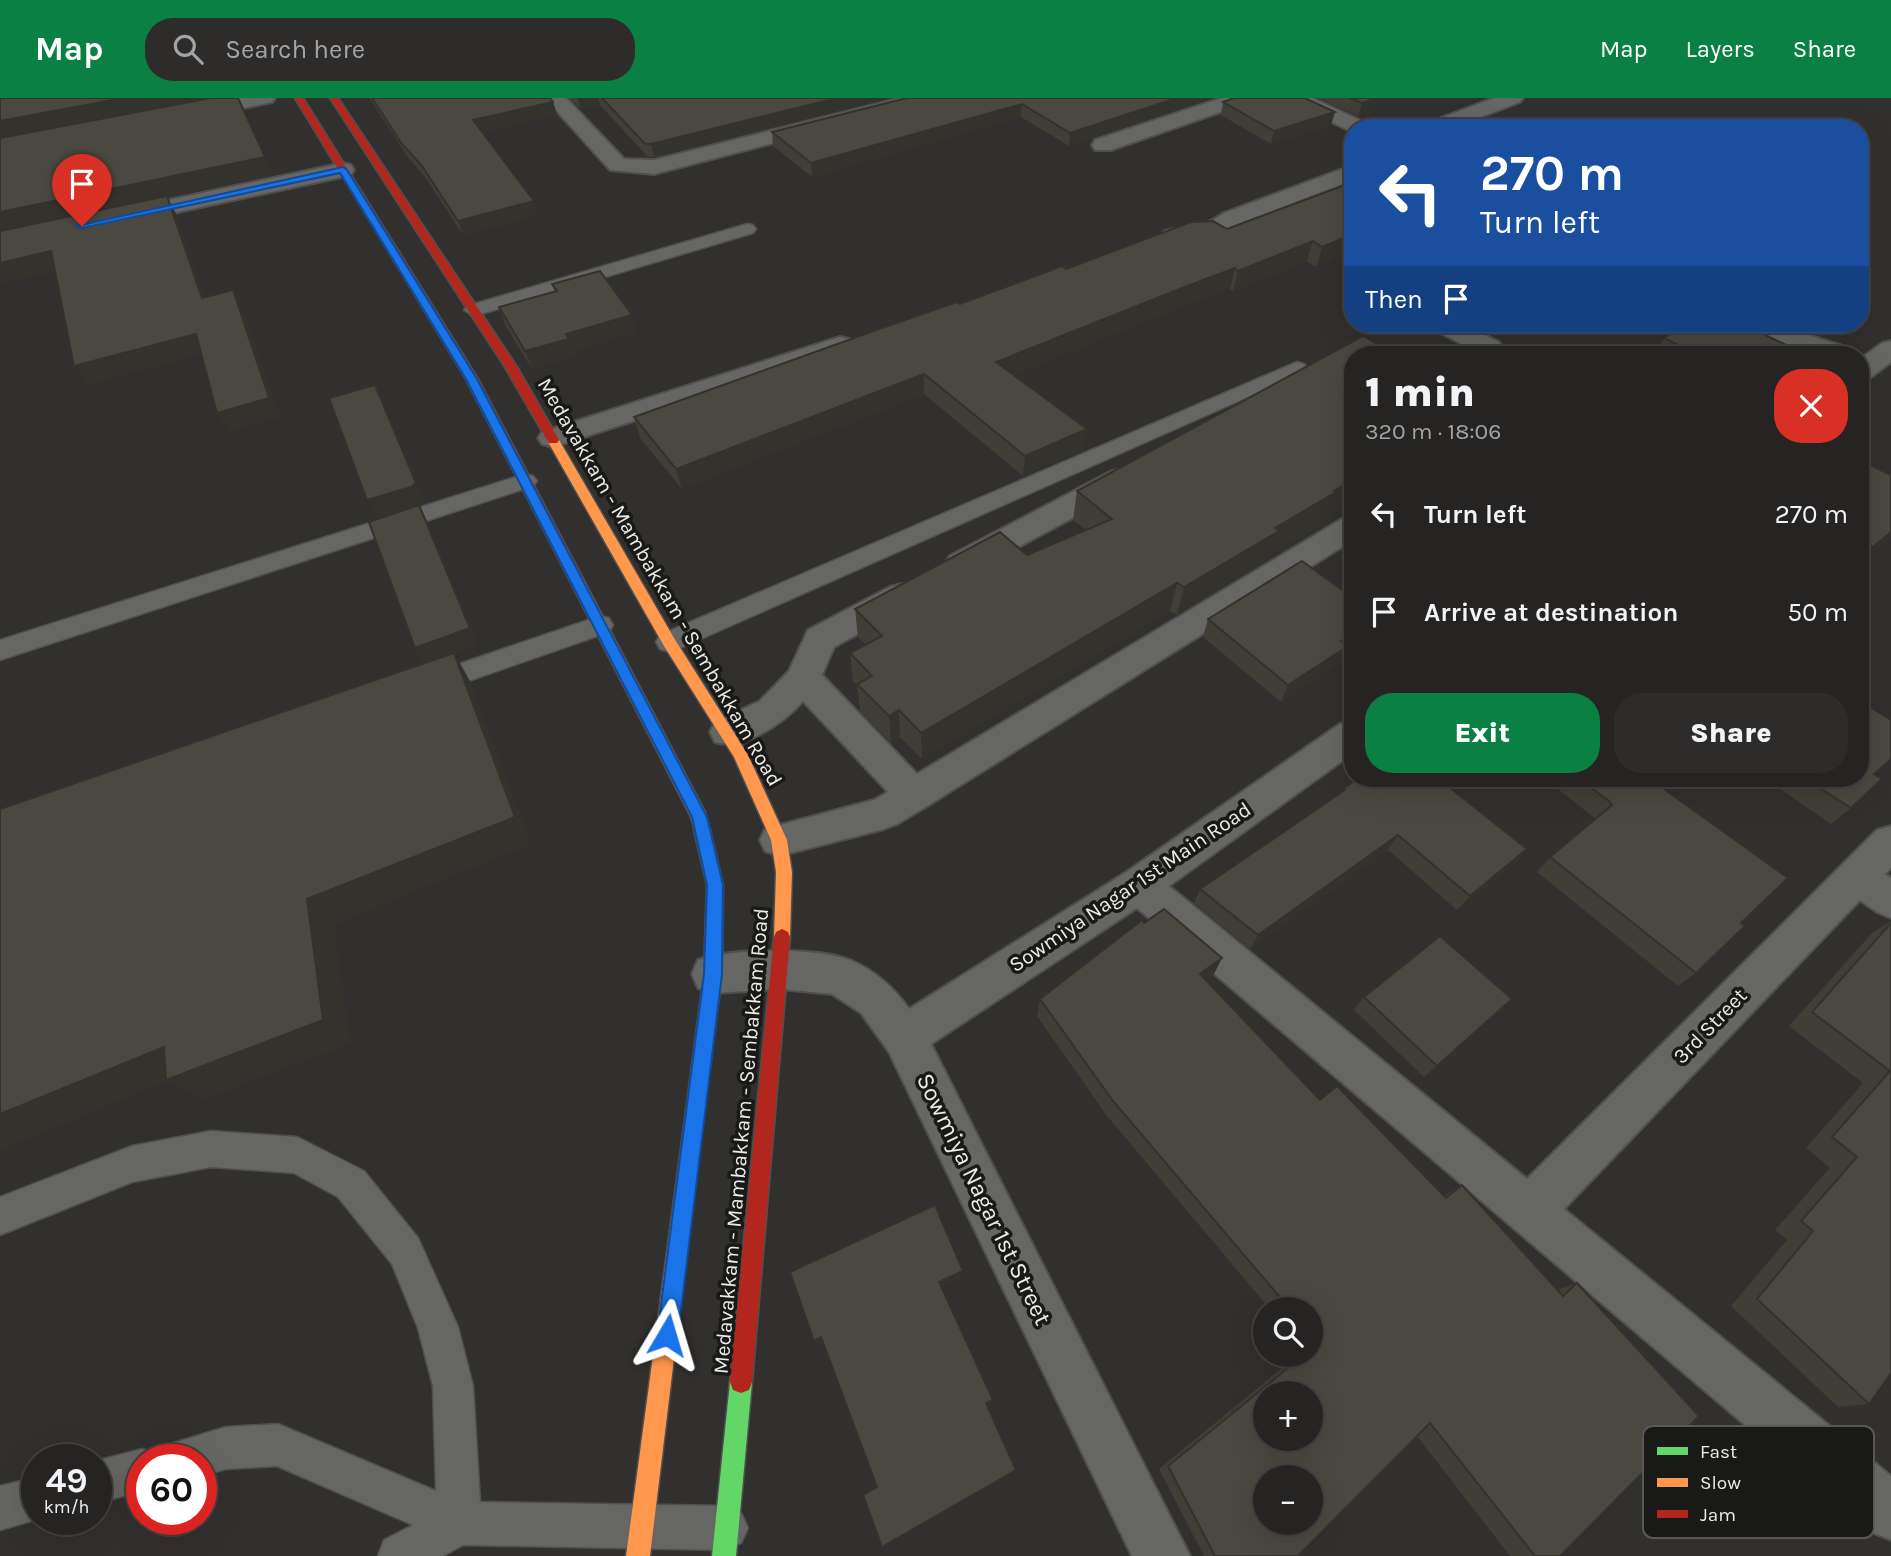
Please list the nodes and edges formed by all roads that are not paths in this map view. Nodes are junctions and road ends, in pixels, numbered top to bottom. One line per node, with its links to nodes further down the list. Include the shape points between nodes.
1 (265, 98): 10 (street)
2 (299, 98): 14 (main road, Medavakkam - Mambakkam - Sembakkam Road)
3 (334, 98): 19 (main road, Medavakkam - Mambakkam - Sembakkam Road)
4 (925, 98): 9 (street)
5 (1242, 98): 13 (street)
6 (1296, 98): 12 (street)
7 (1513, 98): 11 (street)
8 (558, 99): 9 (street, via 618,165 631,167 654,167)
9 (877, 103)
10 (173, 116)
11 (1456, 119)
12 (1344, 120)
13 (1103, 145)
14 (343, 170): 16 (street); 25 (main road, Medavakkam - Mambakkam - Sembakkam Road)
15 (1344, 175): 18 (street, via 1232,218 1212,232 1182,233)
16 (95, 223)
17 (747, 229): 19 (lane)
18 (1143, 246)
19 (474, 310): 25 (main road, Medavakkam - Mambakkam - Sembakkam Road)
20 (1460, 333): 23 (street)
21 (1776, 333): 24 (street)
22 (857, 339): 27 (street)
23 (1486, 346)
24 (1816, 346)
25 (491, 373): 27 (main road, Medavakkam - Mambakkam - Sembakkam Road); 29 (main road, Medavakkam - Mambakkam - Sembakkam Road)
26 (1229, 421): 32 (lane, via 1305,372)
27 (552, 439): 32 (main road, Medavakkam - Mambakkam - Sembakkam Road)
28 (1194, 440): 34 (street, via 820,639)
29 (525, 481): 31 (main road, Medavakkam - Mambakkam - Sembakkam Road); 33 (lane)
30 (1344, 532): 38 (street)
31 (600, 625): 35 (lane); 44 (main road, Medavakkam - Mambakkam - Sembakkam Road, via 699,817 715,885)
32 (669, 642): 36 (main road, Medavakkam - Mambakkam - Sembakkam Road)
33 (0, 650)
34 (803, 678): 36 (street, via 773,711); 38 (street)
35 (406, 692)
36 (728, 732): 39 (main road, Medavakkam - Mambakkam - Sembakkam Road)
37 (1344, 740): 41 (street, Sowmiya Nagar 1st Main Road)
38 (914, 795): 39 (street, via 884,813)
39 (779, 840): 43 (main road, Medavakkam - Mambakkam - Sembakkam Road, via 784,872)
40 (1891, 842): 42 (street, 3rd Street)
41 (1139, 885): 45 (street, Sowmiya Nagar 1st Main Road); 46 (street)
42 (1874, 888): 46 (street, 3rd Street)
43 (781, 970): 44 (street, Sowmiya Nagar 1st Street); 45 (street, Sowmiya Nagar 1st Street, via 839,976 876,999); 56 (main road, Medavakkam - Mambakkam - Sembakkam Road)
44 (713, 974): 55 (main road, Medavakkam - Mambakkam - Sembakkam Road)
45 (904, 1037): 58 (street, Sowmiya Nagar 1st Street)
46 (1529, 1211): 48 (street)
47 (0, 1216): 54 (lane, via 132,1164 211,1149 297,1155 351,1184 405,1251 438,1327 453,1386)
48 (1788, 1426)
49 (217, 1450): 54 (lane, via 278,1445)
50 (1874, 1498): 53 (street)
51 (21, 1502): 52 (lane)
52 (0, 1508)
53 (1891, 1512)
54 (459, 1523): 55 (lane); 57 (lane)
55 (640, 1542): 56 (lane)
56 (725, 1542)
57 (400, 1556)
58 (1162, 1556)

